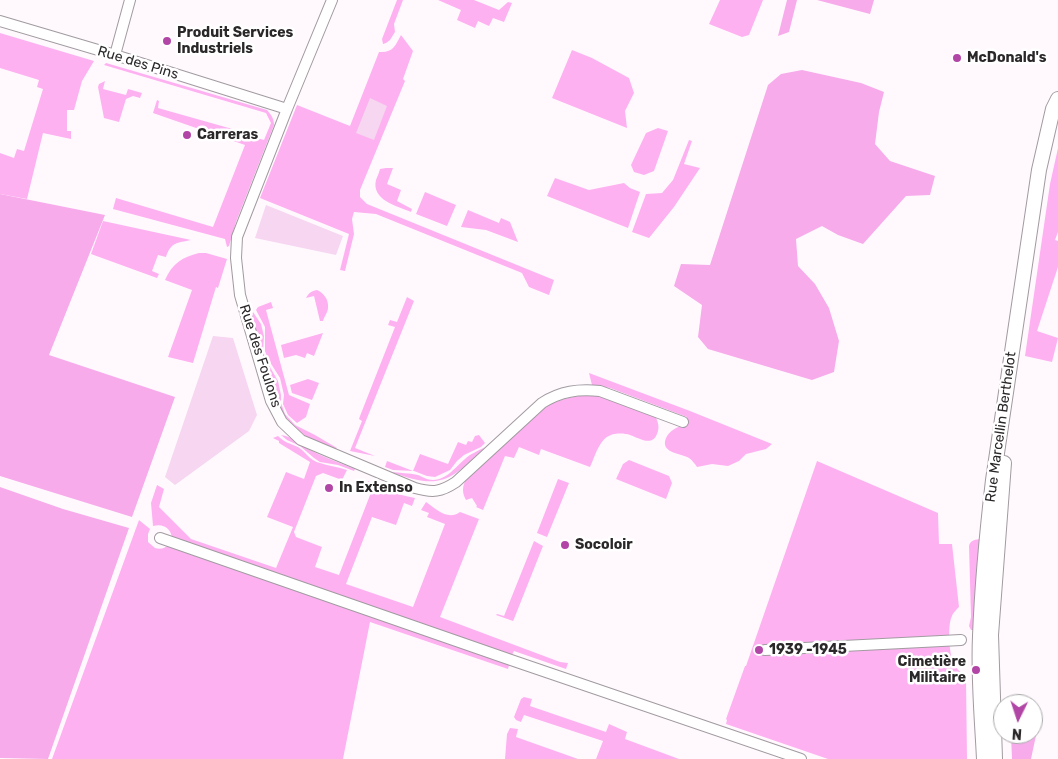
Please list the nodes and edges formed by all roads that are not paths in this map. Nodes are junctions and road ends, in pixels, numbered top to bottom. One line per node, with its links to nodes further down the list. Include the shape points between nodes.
1 (130, 0): 4 (street)
2 (332, 0): 6 (street, Rue des Foulons)
3 (0, 21): 4 (street, Rue des Pins)
4 (115, 55): 6 (street, Rue des Pins)
5 (1058, 99): 13 (main road, Rue Marcellin Berthelot, via 1038,170 990,500 980,638)
6 (287, 109): 8 (street, Rue des Foulons, via 237,237 236,258 240,296 271,402 282,422 301,440 415,488 433,491 456,482 542,404 562,393 600,392)
7 (1058, 124): 14 (main road, Rue Marcellin Berthelot, via 1041,187 1007,414 991,636)
8 (683, 422)
9 (160, 538): 12 (street)
10 (961, 640): 11 (street)
11 (765, 650)
12 (801, 759)
13 (984, 759)
14 (995, 759)

